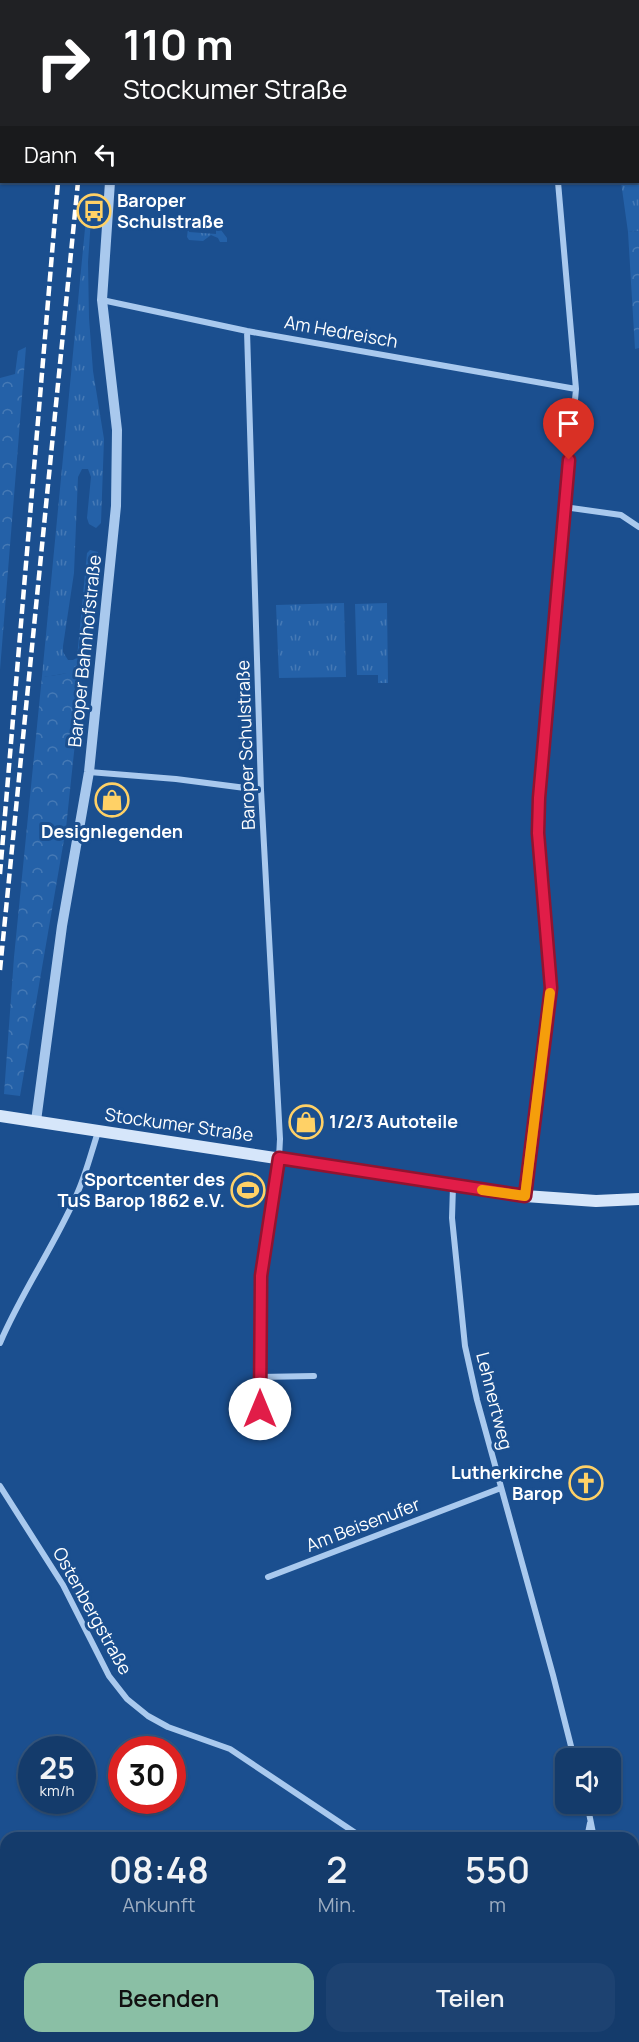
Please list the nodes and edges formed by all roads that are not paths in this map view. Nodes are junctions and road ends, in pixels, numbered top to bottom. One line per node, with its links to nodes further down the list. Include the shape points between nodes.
1 (110, 183): 3 (street, Baroper Bahnhofstraße)
2 (558, 183): 5 (street)
3 (102, 300): 4 (street, Am Hedreisch); 8 (street, Baroper Bahnhofstraße, via 117,430 117,474)
4 (247, 331): 5 (street, Am Hedreisch); 9 (street, Baroper Schulstraße)
5 (576, 390): 6 (street)
6 (564, 507): 7 (street, via 621,514); 15 (street, via 538,833 551,988)
7 (639, 527)
8 (89, 772): 9 (street); 11 (street, Baroper Bahnhofstraße, via 62,926)
9 (261, 790): 13 (street, Baroper Schulstraße)
10 (1, 1116): 11 (main road, Stockumer Straße)
11 (36, 1121): 12 (main road, Stockumer Straße)
12 (98, 1132): 13 (main road, Stockumer Straße); 17 (street, via 77,1194)
13 (279, 1158): 14 (main road, Stockumer Straße); 19 (street, Baroper Schulstraße, via 261,1276)
14 (453, 1186): 15 (main road, Stockumer Straße); 22 (street, Lehnertweg, via 452,1218 465,1346)
15 (525, 1196): 16 (main road, Stockumer Straße, via 596,1201)
16 (639, 1199)
17 (0, 1343)
18 (314, 1376): 19 (street)
19 (260, 1377): 20 (street, Baroper Schulstraße)
20 (260, 1409)
21 (0, 1486): 27 (street, Ostenbergstraße, via 63,1585 108,1676 127,1699 168,1727 230,1749)
22 (501, 1488): 23 (street, Am Beisenufer); 24 (street, Lehnertweg)
23 (268, 1577)
24 (572, 1748)
25 (589, 1814): 26 (street)
26 (591, 1819): 28 (street); 29 (street)
27 (354, 1832)
28 (588, 1832)
29 (593, 1832)

